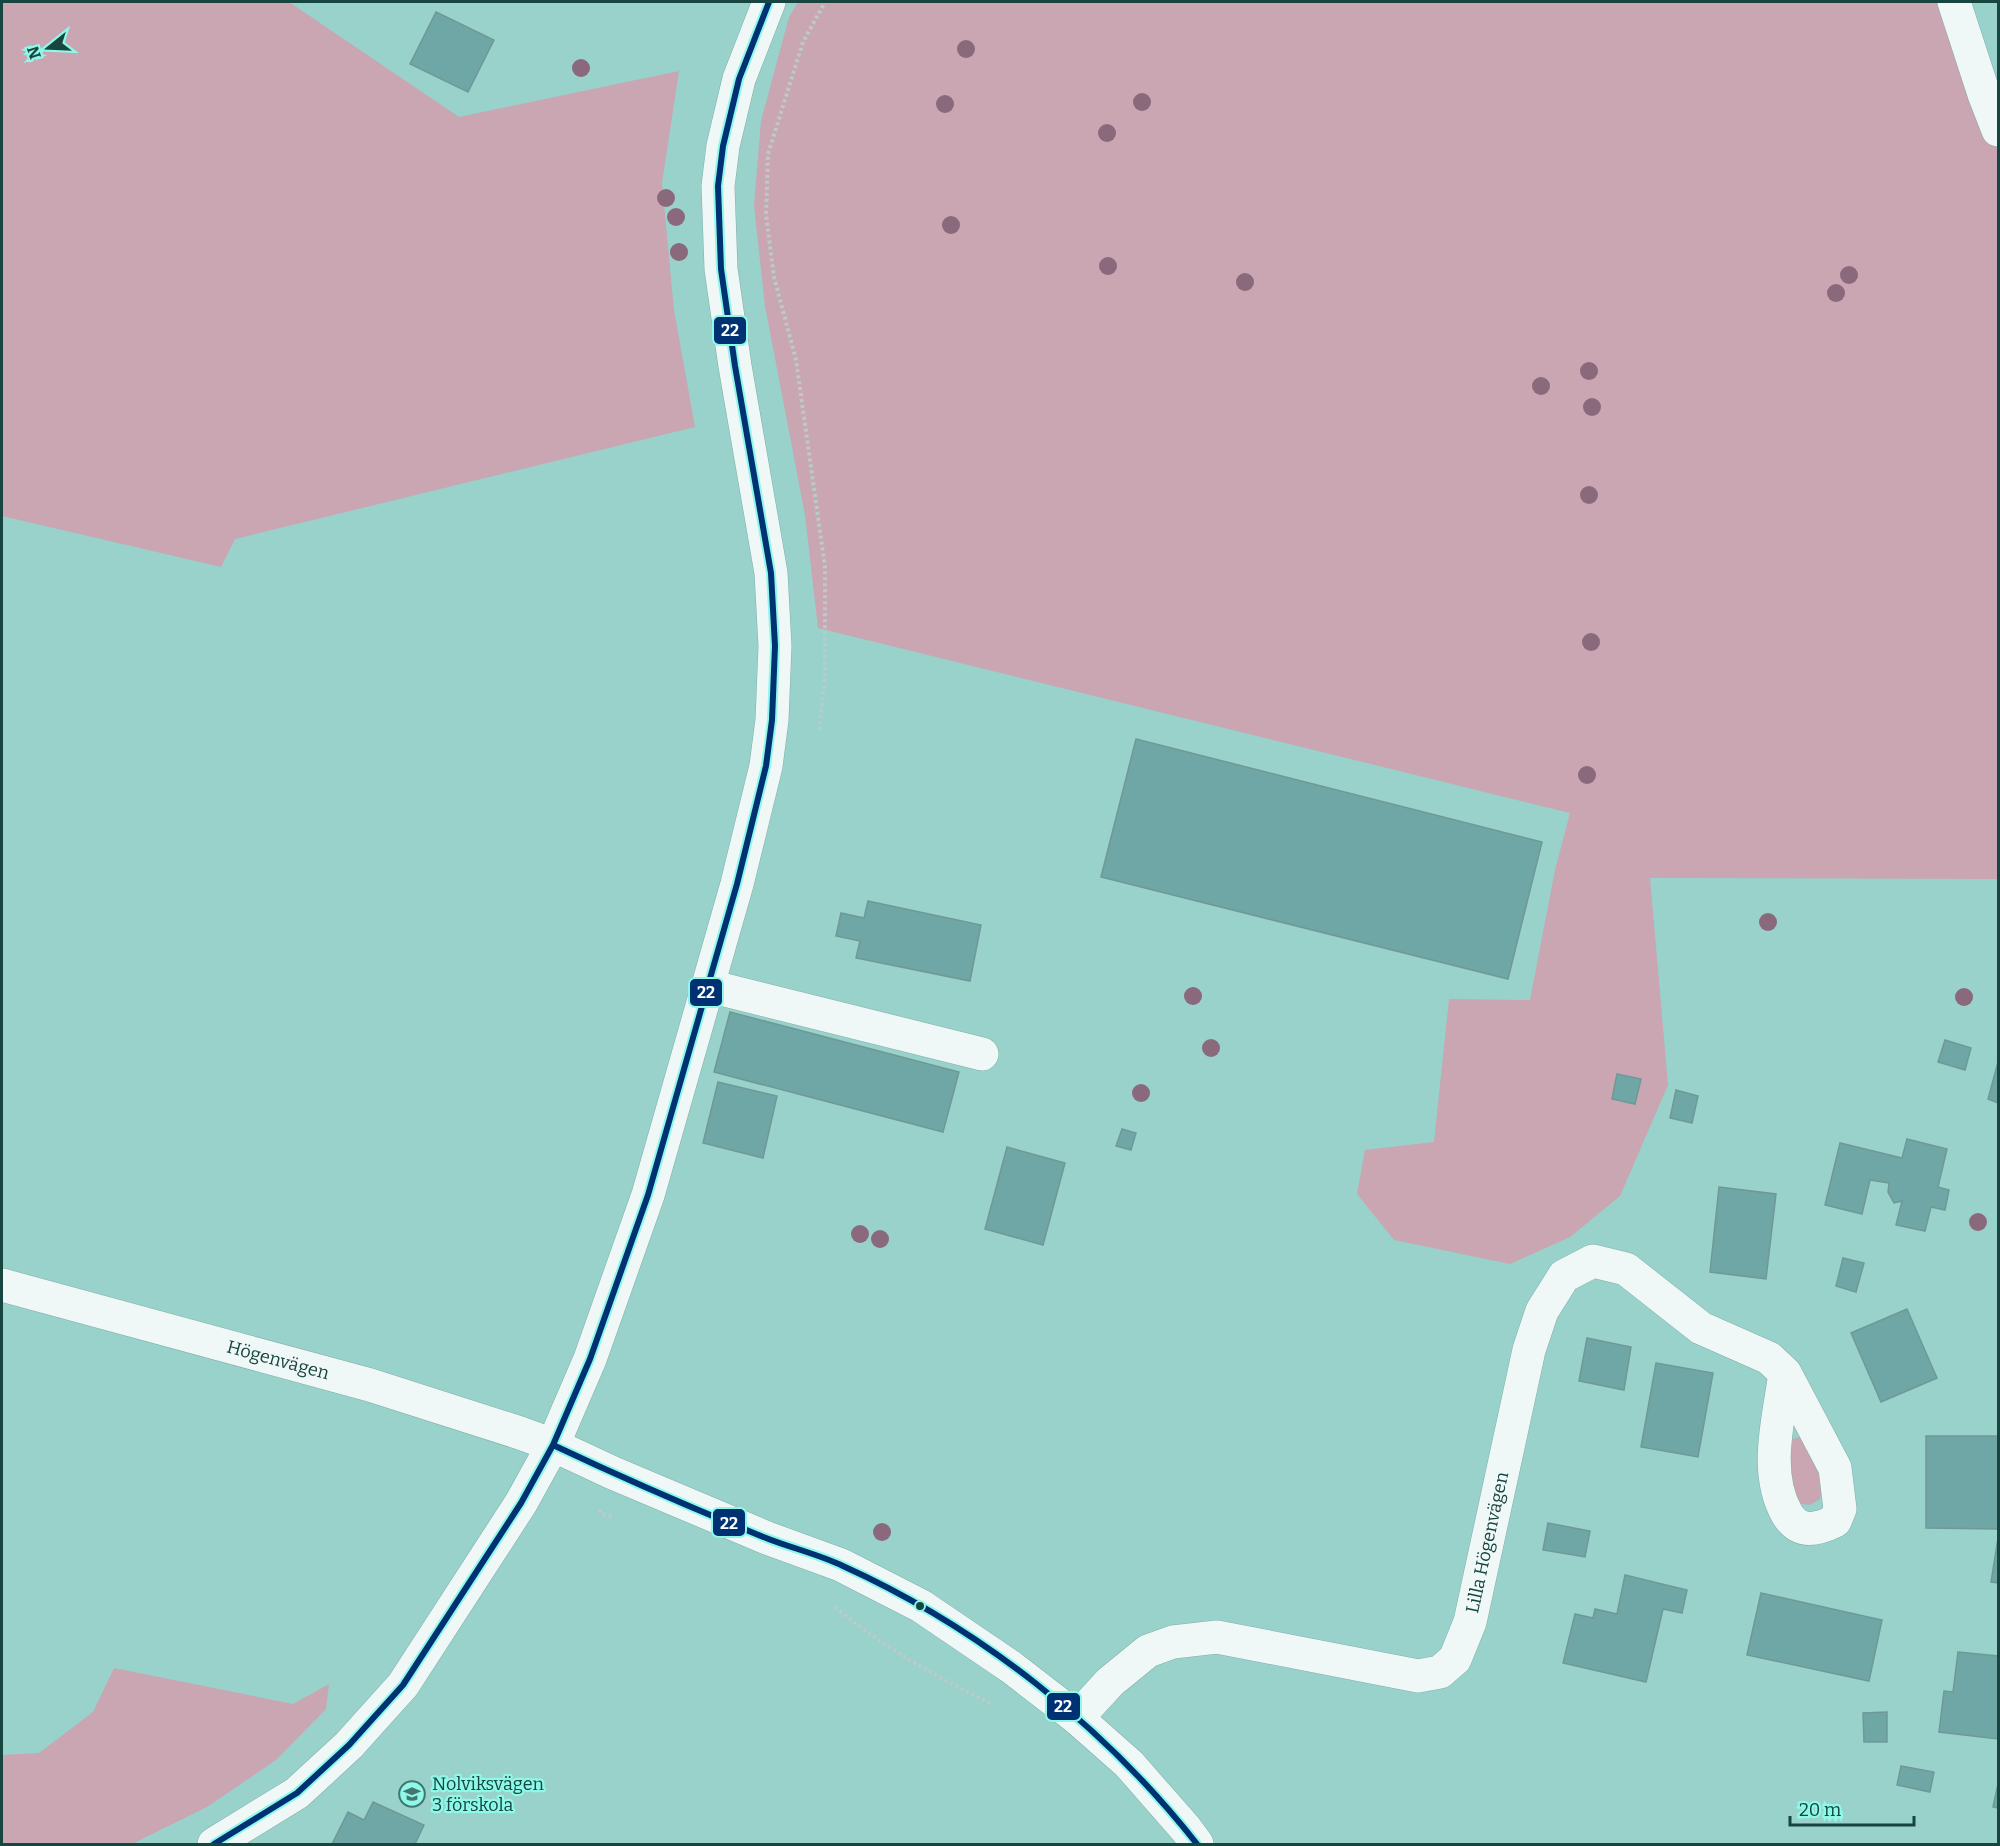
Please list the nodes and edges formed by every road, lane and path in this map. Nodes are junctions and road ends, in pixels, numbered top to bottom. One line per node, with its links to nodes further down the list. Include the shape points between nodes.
1 (770, 2): 6 (street, via 739,79 718,186 721,269 771,573 775,646 772,720 766,766)
2 (825, 2): 5 (path, via 803,42 768,154 766,215 774,277 796,360 825,567 825,678)
3 (1954, 2): 4 (street)
4 (1998, 130)
5 (819, 730)
6 (708, 987): 7 (street); 10 (street, via 648,1195 590,1359)
7 (982, 1054)
8 (2, 1285): 10 (street, Högenvägen, via 370,1385)
9 (1785, 1373): 15 (street, Lilla Högenvägen, via 1769,1358 1701,1328 1626,1269 1593,1261 1564,1276 1542,1311 1529,1350 1470,1622 1455,1659 1440,1672 1418,1676 1217,1637 1173,1642 1148,1650 1110,1682)
10 (554, 1445): 11 (street, Högenvägen); 16 (street, via 403,1685 349,1745 297,1793)
11 (613, 1473): 12 (path, via 601,1497 600,1514); 15 (street, Högenvägen, via 841,1566 921,1606)
12 (619, 1520)
13 (827, 1601): 14 (path, via 916,1665)
14 (994, 1705)
15 (1077, 1718): 17 (street, Högenvägen, via 1128,1764)
16 (214, 1845)
17 (1197, 1845)

